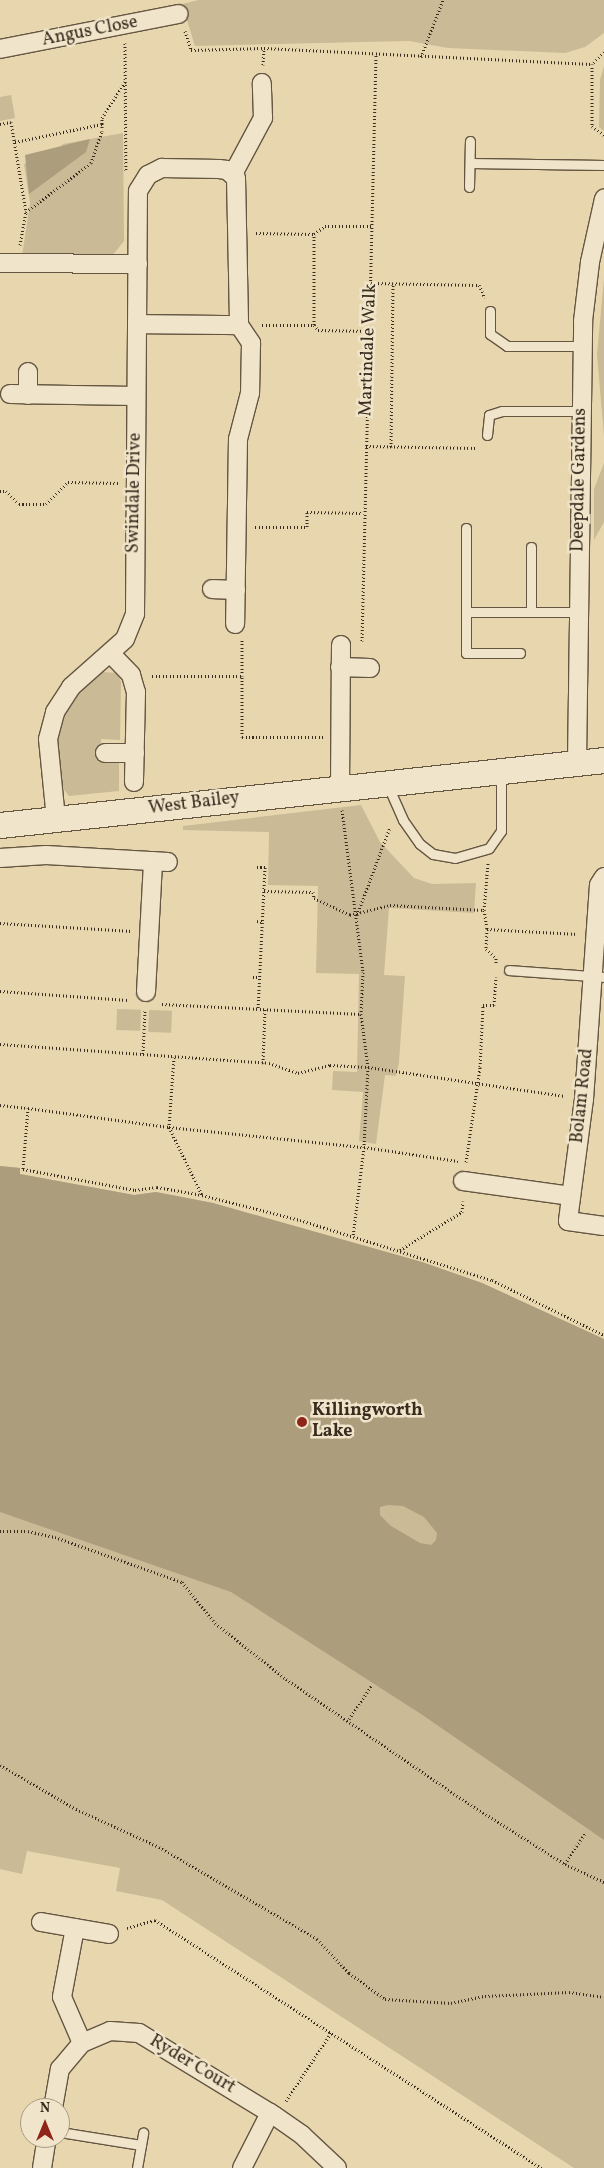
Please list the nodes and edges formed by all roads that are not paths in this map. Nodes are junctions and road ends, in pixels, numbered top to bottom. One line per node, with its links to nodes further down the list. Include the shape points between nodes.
1 (179, 14): 2 (street, Angus Close)
2 (0, 50)
3 (262, 83): 7 (street, via 263,118)
4 (470, 141): 5 (lane)
5 (470, 163): 6 (lane); 8 (lane)
6 (604, 165)
7 (233, 174): 11 (street, Swindale Drive, via 219,169 162,168 148,175 138,191); 14 (street, via 237,188)
8 (469, 187)
9 (604, 199): 15 (street, Deepdale Gardens, via 590,262)
10 (8, 263): 11 (street)
11 (138, 264): 13 (street, Swindale Drive)
12 (490, 310): 15 (lane, via 490,334 507,346)
13 (137, 324): 14 (street); 17 (street, Swindale Drive)
14 (239, 325): 23 (street, via 250,343 250,393 238,439)
15 (582, 346): 18 (street, Deepdale Gardens)
16 (28, 372): 17 (street, via 19,395)
17 (136, 396): 29 (street, Swindale Drive, via 135,614 125,639)
18 (581, 411): 19 (lane, via 502,410 489,415); 26 (street, Deepdale Gardens)
19 (487, 435)
20 (466, 528): 24 (lane)
21 (531, 547): 25 (lane)
22 (212, 589): 23 (street)
23 (236, 590): 27 (street)
24 (466, 612): 25 (lane); 30 (lane, via 466,654)
25 (531, 612): 26 (lane)
26 (578, 612): 36 (street, Deepdale Gardens)
27 (236, 624)
28 (341, 645): 31 (street)
29 (111, 654): 34 (street, via 131,675 136,692); 41 (street, Swindale Drive, via 71,687 55,712 48,739)
30 (520, 654)
31 (340, 667): 32 (street); 40 (street)
32 (370, 668)
33 (105, 753): 34 (street)
34 (135, 753): 38 (street)
35 (604, 760): 36 (street, West Bailey)
36 (577, 763): 37 (street, West Bailey)
37 (501, 771): 39 (street, West Bailey); 39 (lane, via 501,832 489,848 455,858 433,854 420,844 397,808)
38 (134, 782)
39 (387, 783): 40 (street, West Bailey)
40 (340, 788): 41 (street, West Bailey)
41 (56, 819): 42 (street, West Bailey)
42 (0, 825)
43 (0, 858): 47 (street, via 46,855 160,861 149,932)
44 (604, 877): 46 (street, Bolam Road, via 599,885 596,936)
45 (509, 970): 46 (lane)
46 (599, 977): 49 (street, Bolam Road)
47 (146, 998)
48 (463, 1181): 49 (street)
49 (571, 1196): 50 (street, Bolam Road, via 568,1221)
50 (604, 1226)
51 (41, 1922): 52 (street)
52 (75, 1928): 53 (street); 54 (street, via 62,1997)
53 (109, 1934)
54 (82, 2043): 55 (street, Ryder Court, via 60,2069); 56 (street, Ryder Court, via 110,2031 139,2034)
55 (55, 2098)
56 (273, 2115): 63 (street); 64 (street, Ryder Court, via 302,2135)
57 (143, 2133): 59 (lane)
58 (70, 2134): 59 (lane)
59 (141, 2146): 62 (lane)
60 (45, 2148): 61 (street)
61 (42, 2168)
62 (137, 2168)
63 (242, 2168)
64 (337, 2168)

